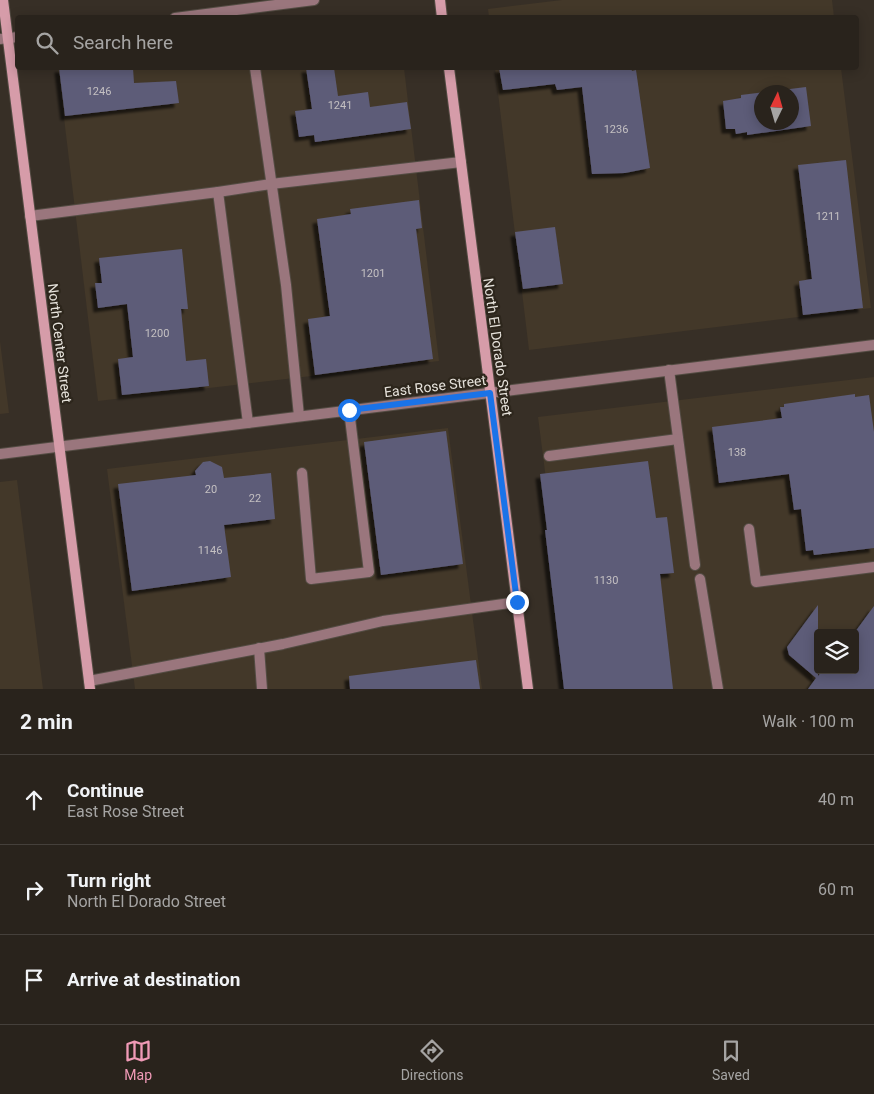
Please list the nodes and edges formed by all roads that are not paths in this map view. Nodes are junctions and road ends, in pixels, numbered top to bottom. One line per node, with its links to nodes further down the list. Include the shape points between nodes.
1 (3, 0): 7 (main road, North Center Street)
2 (314, 0): 4 (street)
3 (440, 0): 6 (main road)
4 (247, 13): 5 (street)
5 (218, 15)
6 (442, 15)
7 (8, 38): 13 (main road, North Center Street)
8 (255, 70): 11 (street)
9 (449, 70): 10 (main road, North El Dorado Street)
10 (460, 162): 11 (street); 16 (main road, North El Dorado Street)
11 (271, 184): 12 (street); 18 (street, via 286,285)
12 (218, 192): 13 (street); 19 (street)
13 (30, 216): 21 (main road, North Center Street)
14 (874, 345): 15 (street, East Rose Street)
15 (669, 370): 16 (street, East Rose Street); 20 (street)
16 (490, 393): 17 (street, East Rose Street); 29 (main road, North El Dorado Street)
17 (349, 410): 18 (street, East Rose Street); 24 (street, via 369,572 311,579)
18 (299, 416): 19 (street, East Rose Street)
19 (248, 423): 21 (street, East Rose Street)
20 (678, 439): 23 (street); 26 (street)
21 (60, 446): 22 (street, East Rose Street); 31 (main road, North Center Street)
22 (0, 454)
23 (549, 456)
24 (302, 474)
25 (749, 529): 27 (street, via 756,582)
26 (695, 565)
27 (874, 568)
28 (700, 578): 34 (street)
29 (517, 602): 30 (street, via 383,621); 33 (main road, North El Dorado Street)
30 (258, 648): 31 (street); 32 (street)
31 (90, 685)
32 (262, 689)
33 (528, 689)
34 (718, 689)

